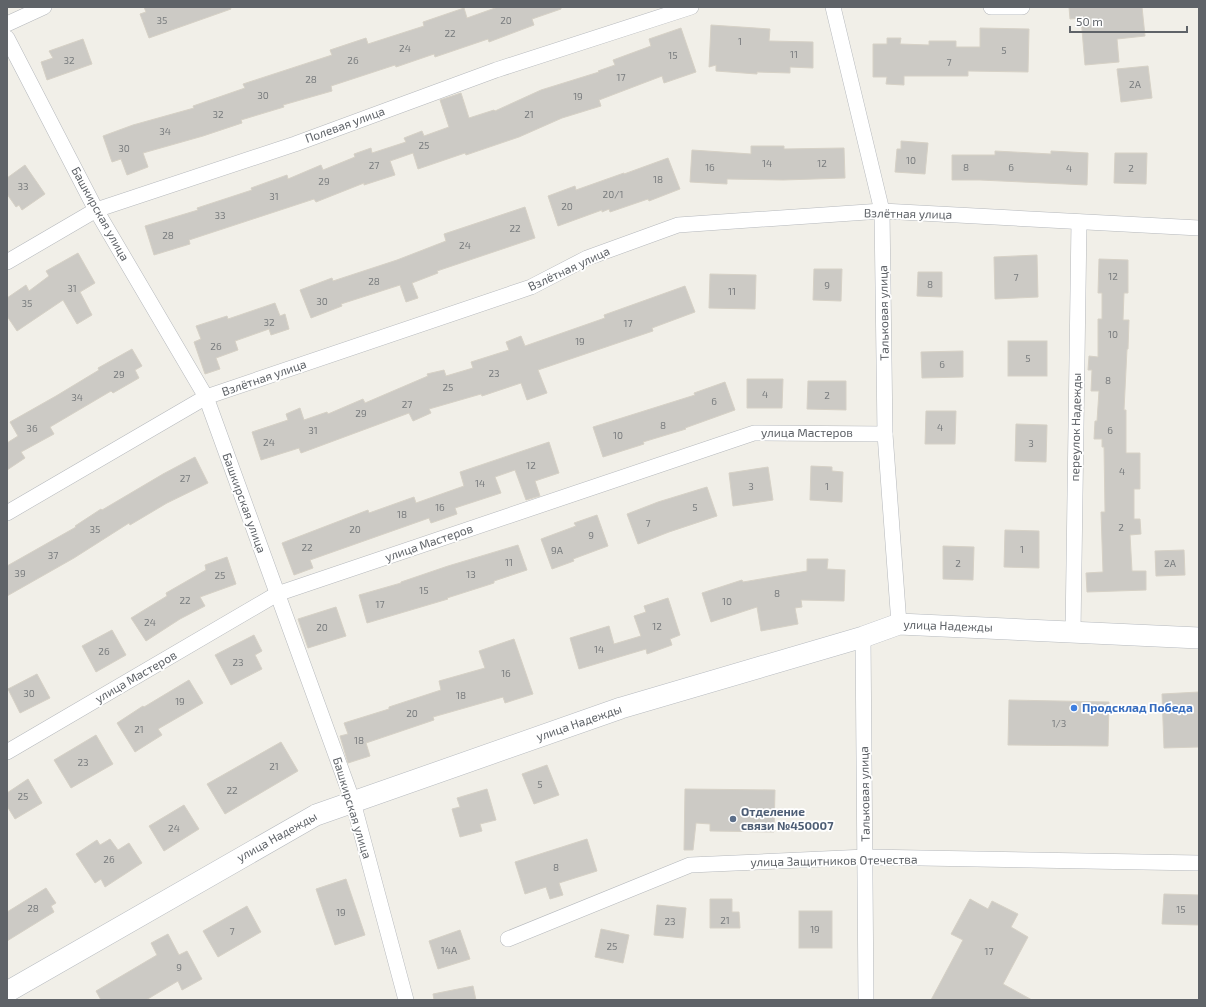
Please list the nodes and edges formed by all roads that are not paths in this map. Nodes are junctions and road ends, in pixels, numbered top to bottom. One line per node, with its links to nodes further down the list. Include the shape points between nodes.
1 (44, 7): 6 (street)
2 (691, 7): 8 (street, Полевая улица, via 496,70 295,144)
3 (833, 7): 9 (street, Тальковая улица)
4 (991, 7): 5 (street)
5 (1022, 8)
6 (7, 24)
7 (7, 38): 8 (street, Башкирская улица)
8 (96, 210): 12 (street, Полевая улица); 13 (street, Башкирская улица)
9 (882, 211): 10 (street, Взлётная улица); 13 (street, Взлётная улица, via 678,225 587,258 531,287); 14 (street, Тальковая улица)
10 (1079, 222): 11 (street, Взлётная улица); 18 (street, переулок Надежды)
11 (1199, 228)
12 (7, 262)
13 (206, 397): 15 (street, Взлётная улица); 16 (street, Башкирская улица)
14 (885, 434): 16 (street, улица Мастеров, via 754,433); 17 (street, Тальковая улица)
15 (7, 513)
16 (277, 594): 21 (street, улица Мастеров); 22 (street, Башкирская улица)
17 (899, 624): 18 (street, улица Надежды); 19 (street, улица Надежды)
18 (1073, 632): 20 (street, улица Надежды)
19 (863, 637): 22 (street, улица Надежды, via 621,708); 23 (street, Тальковая улица)
20 (1199, 638)
21 (7, 752)
22 (353, 802): 26 (street, улица Надежды, via 316,814); 27 (street, Башкирская улица)
23 (866, 857): 24 (street, улица Защитников Отечества); 25 (street, улица Защитников Отечества, via 690,865); 28 (street, Тальковая улица)
24 (1199, 863)
25 (508, 938)
26 (7, 992)
27 (406, 1000)
28 (866, 1000)

